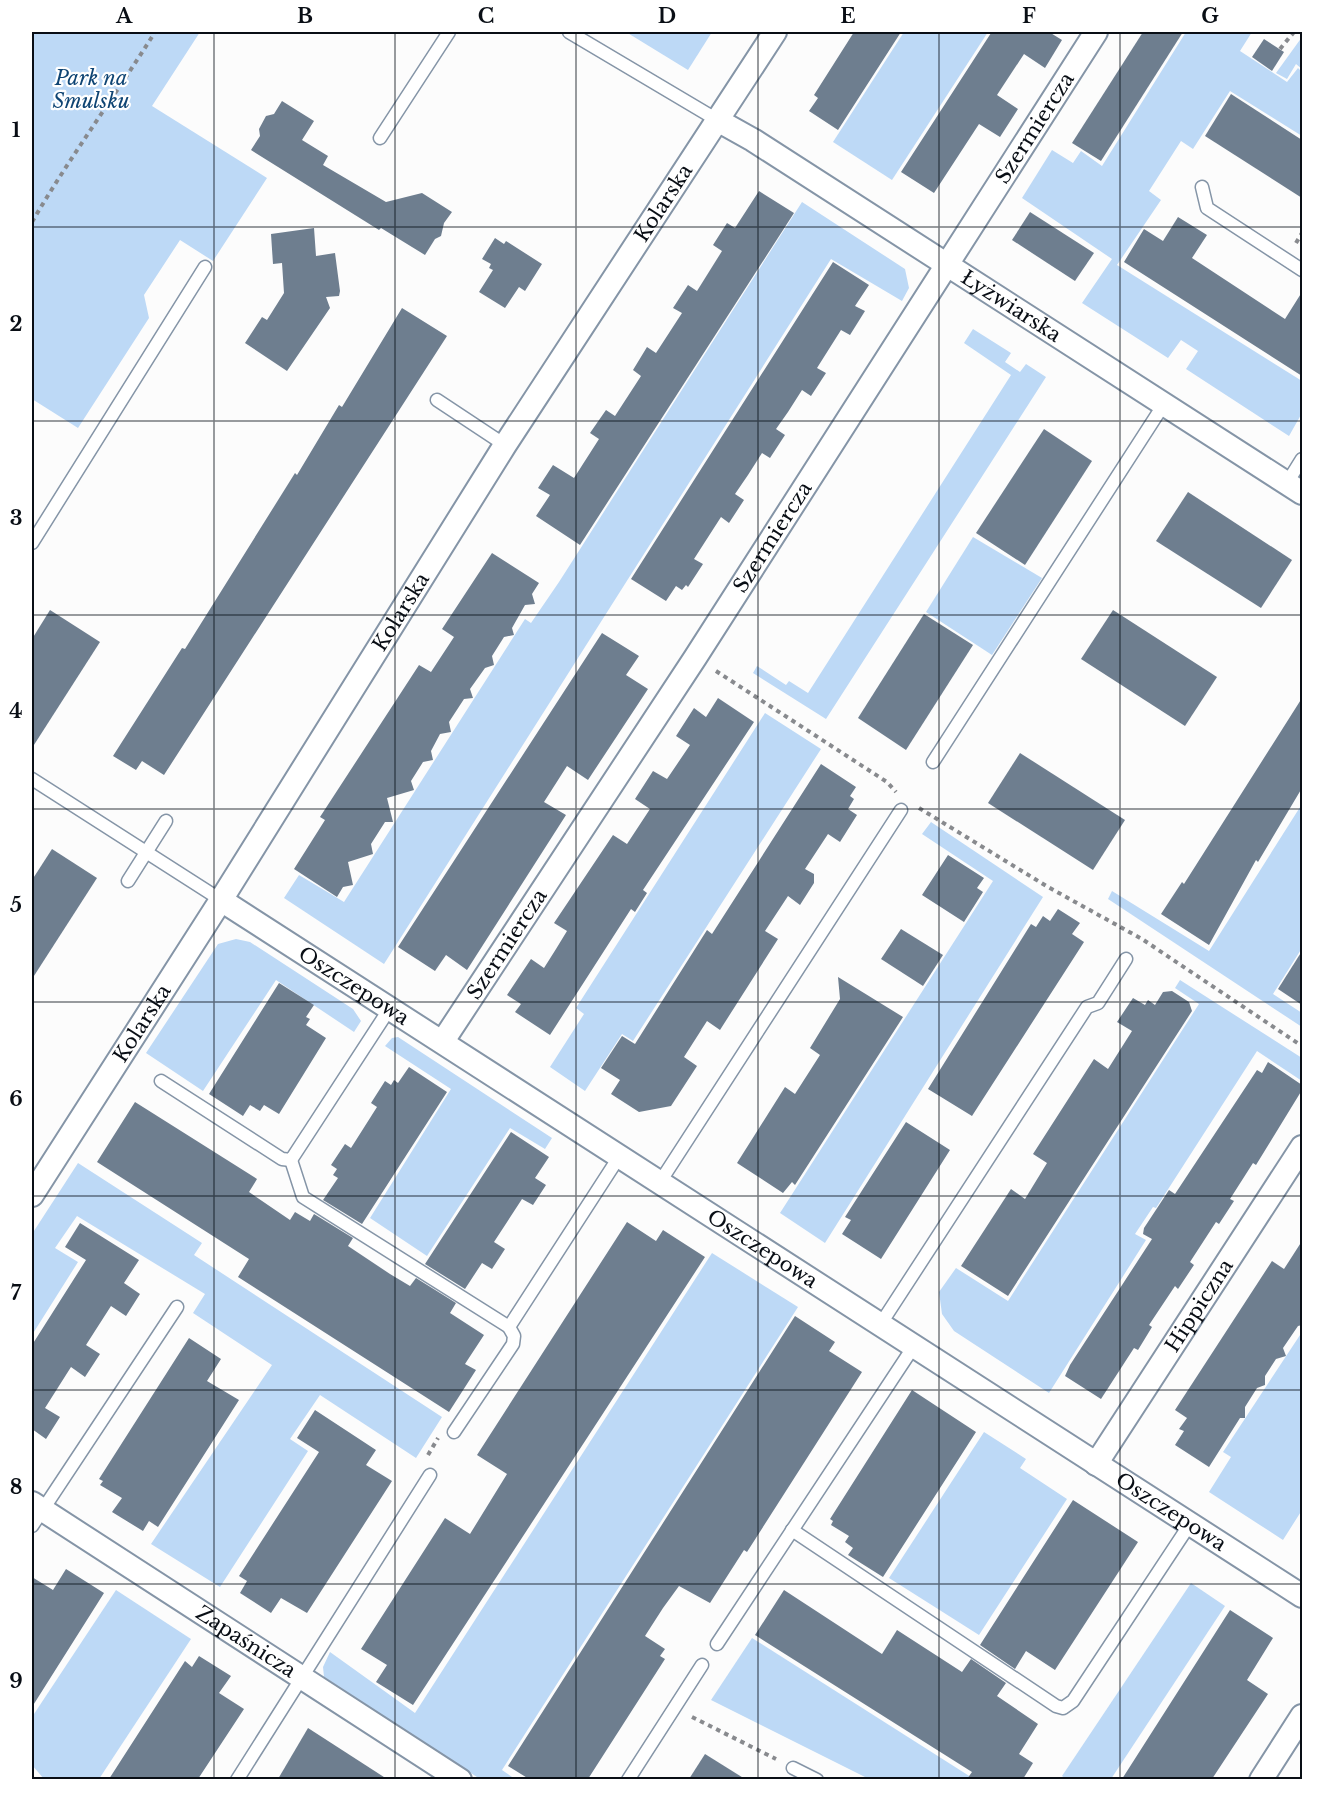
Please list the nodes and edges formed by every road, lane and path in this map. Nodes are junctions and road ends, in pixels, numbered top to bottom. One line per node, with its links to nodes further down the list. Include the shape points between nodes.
1 (155, 32): 11 (path)
2 (449, 32): 9 (lane)
3 (569, 32): 8 (lane)
4 (775, 32): 8 (street, Kolarska)
5 (1096, 32): 12 (street, Szermiercza)
6 (1294, 32): 7 (path)
7 (1280, 49)
8 (719, 121): 12 (street, Łyżwiarska); 17 (street, Kolarska)
9 (380, 138)
10 (1202, 187): 14 (lane, via 1207,208)
11 (32, 222)
12 (948, 265): 16 (street, Łyżwiarska); 21 (street, Szermiercza)
13 (205, 267): 20 (lane)
14 (1302, 270)
15 (437, 400): 17 (lane)
16 (1164, 404): 19 (street, Łyżwiarska); 22 (lane)
17 (505, 445): 30 (street, Kolarska)
18 (1302, 459): 19 (lane)
19 (1295, 488)
20 (32, 543)
21 (694, 658): 24 (path, via 887,782); 33 (street, Szermiercza)
22 (933, 762)
23 (32, 779): 28 (lane)
24 (899, 795)
25 (915, 806): 34 (path, via 1142,939)
26 (901, 810): 39 (lane)
27 (166, 821): 28 (lane)
28 (146, 853): 29 (lane); 30 (lane)
29 (128, 881)
30 (221, 900): 32 (street, Oszczepowa); 40 (street, Kolarska)
31 (1126, 959): 42 (lane, via 1098,1003 1087,1007)
32 (390, 1008): 33 (street, Oszczepowa); 38 (lane)
33 (443, 1041): 37 (street, Oszczepowa)
34 (1302, 1046)
35 (161, 1082): 38 (lane, via 282,1159)
36 (1302, 1147): 46 (street, Hippiczna)
37 (619, 1157): 39 (street, Oszczepowa); 43 (lane)
38 (291, 1160): 43 (lane, via 303,1197)
39 (660, 1182): 42 (street, Oszczepowa)
40 (32, 1195)
41 (177, 1307): 48 (lane)
42 (879, 1325): 44 (street, Oszczepowa)
43 (509, 1327): 45 (lane, via 513,1344)
44 (914, 1346): 46 (street, Oszczepowa); 50 (lane)
45 (454, 1432): 47 (path, via 440,1434 425,1459)
46 (1096, 1464): 49 (street, Oszczepowa)
47 (430, 1475): 54 (lane)
48 (35, 1513): 54 (street, Zapaśnicza)
49 (1190, 1524): 50 (lane, via 1073,1701 1063,1708); 51 (street, Oszczepowa)
50 (792, 1530): 52 (lane)
51 (1302, 1596)
52 (717, 1644)
53 (702, 1665): 55 (lane)
54 (302, 1676): 58 (lane); 59 (street, Zapaśnicza)
55 (675, 1709): 57 (path); 60 (lane)
56 (1302, 1716): 62 (street)
57 (793, 1768): 61 (lane)
58 (237, 1779)
59 (460, 1779)
60 (628, 1779)
61 (817, 1779)
62 (1261, 1779)

